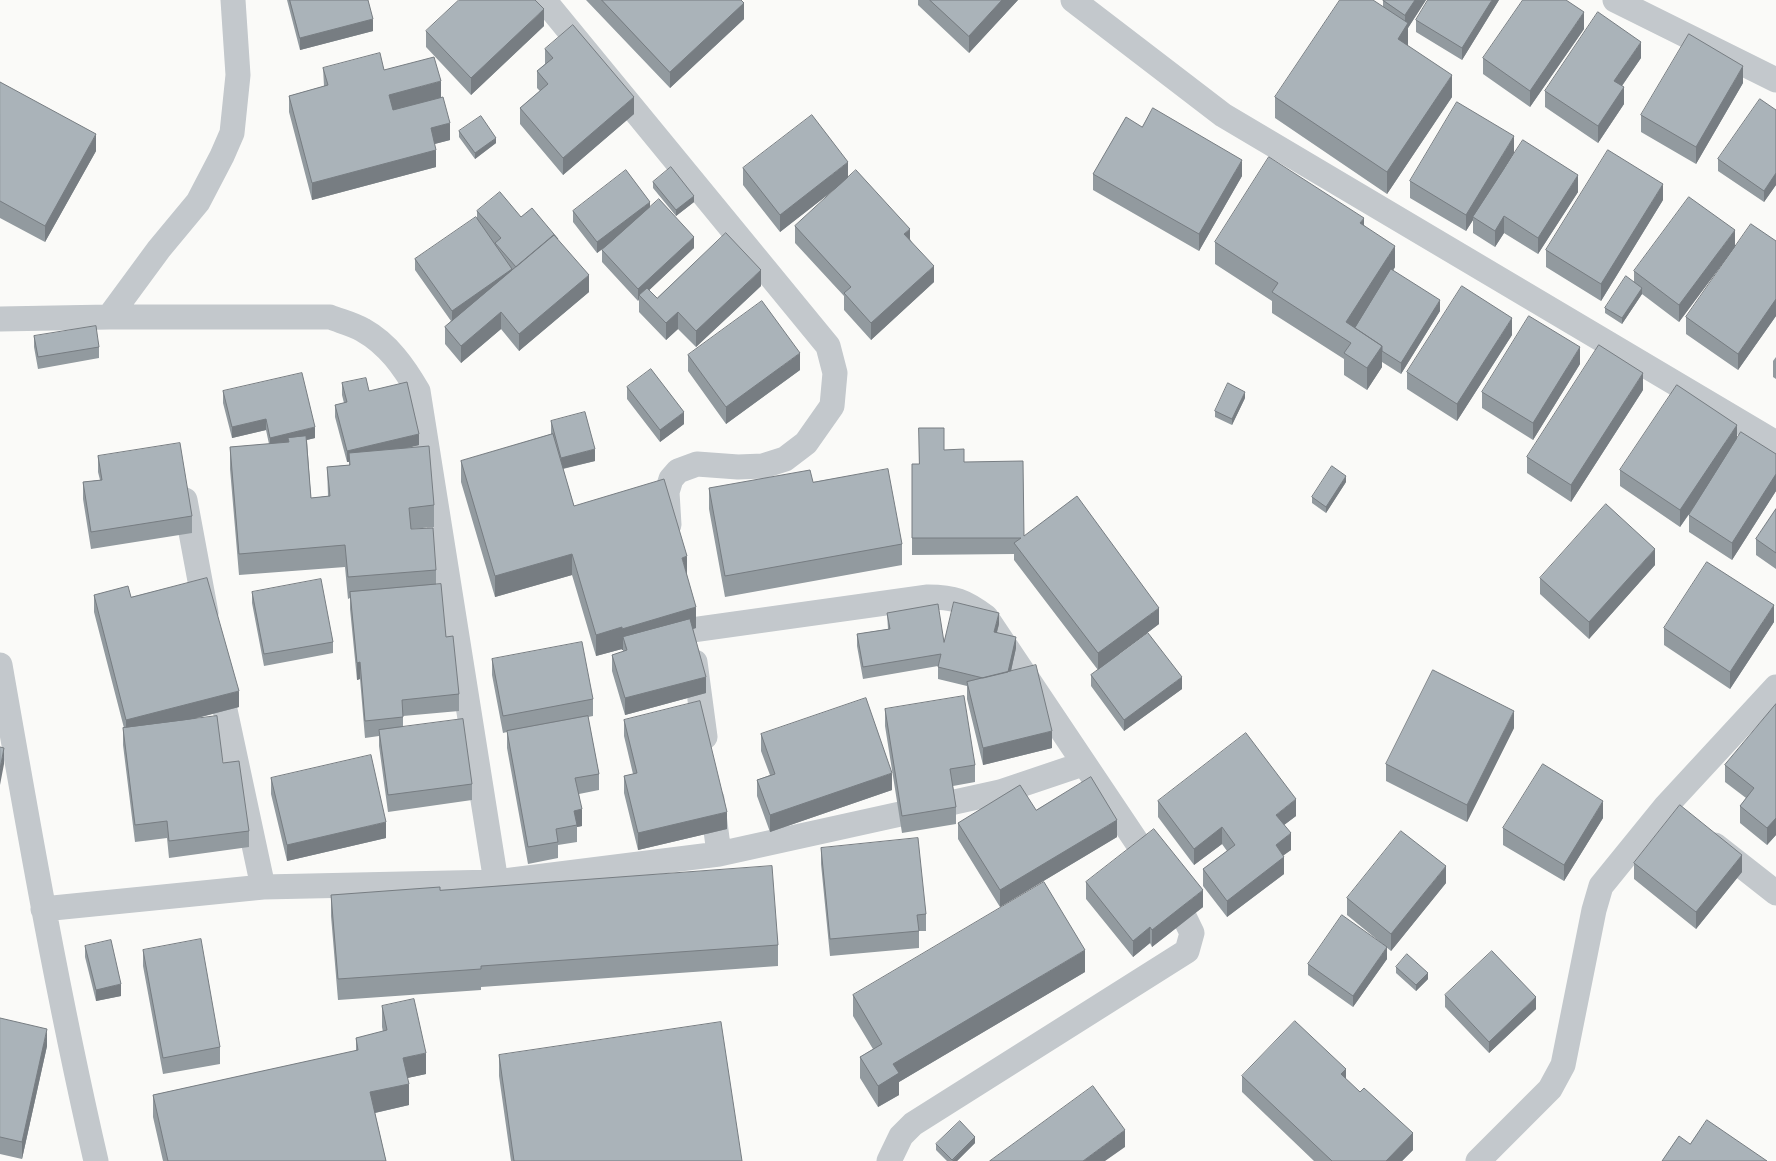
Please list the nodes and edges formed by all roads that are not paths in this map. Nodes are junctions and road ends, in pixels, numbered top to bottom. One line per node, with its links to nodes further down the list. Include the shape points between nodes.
1 (232, 0): 6 (street, via 238,75 232,133 198,202)
2 (544, 0): 10 (street, via 828,346 835,373 832,406 806,443 785,459 763,466 697,464 678,471 670,479 667,492)
3 (1073, 0): 8 (street, via 1223,115)
4 (1616, 0): 5 (street)
5 (1776, 80)
6 (109, 317): 7 (street); 16 (street, via 330,317 363,330 385,346 404,367 418,391)
7 (0, 320)
8 (1776, 443)
9 (183, 491): 17 (street, via 224,711)
10 (674, 549)
11 (0, 665): 19 (street)
12 (1776, 687): 14 (street)
13 (1083, 764): 15 (street, via 1000,792); 15 (street, via 986,617 972,606 949,597 928,596 690,621); 21 (street, via 1177,902 1192,933 1187,951 913,1124 901,1136)
14 (1680, 818): 18 (street); 22 (street, via 1601,886 1563,1065 1550,1089)
15 (719, 854): 16 (street)
16 (496, 882): 17 (street)
17 (263, 887): 19 (street)
18 (1776, 893)
19 (43, 909): 20 (street)
20 (96, 1161)
21 (889, 1161)
22 (1478, 1161)

